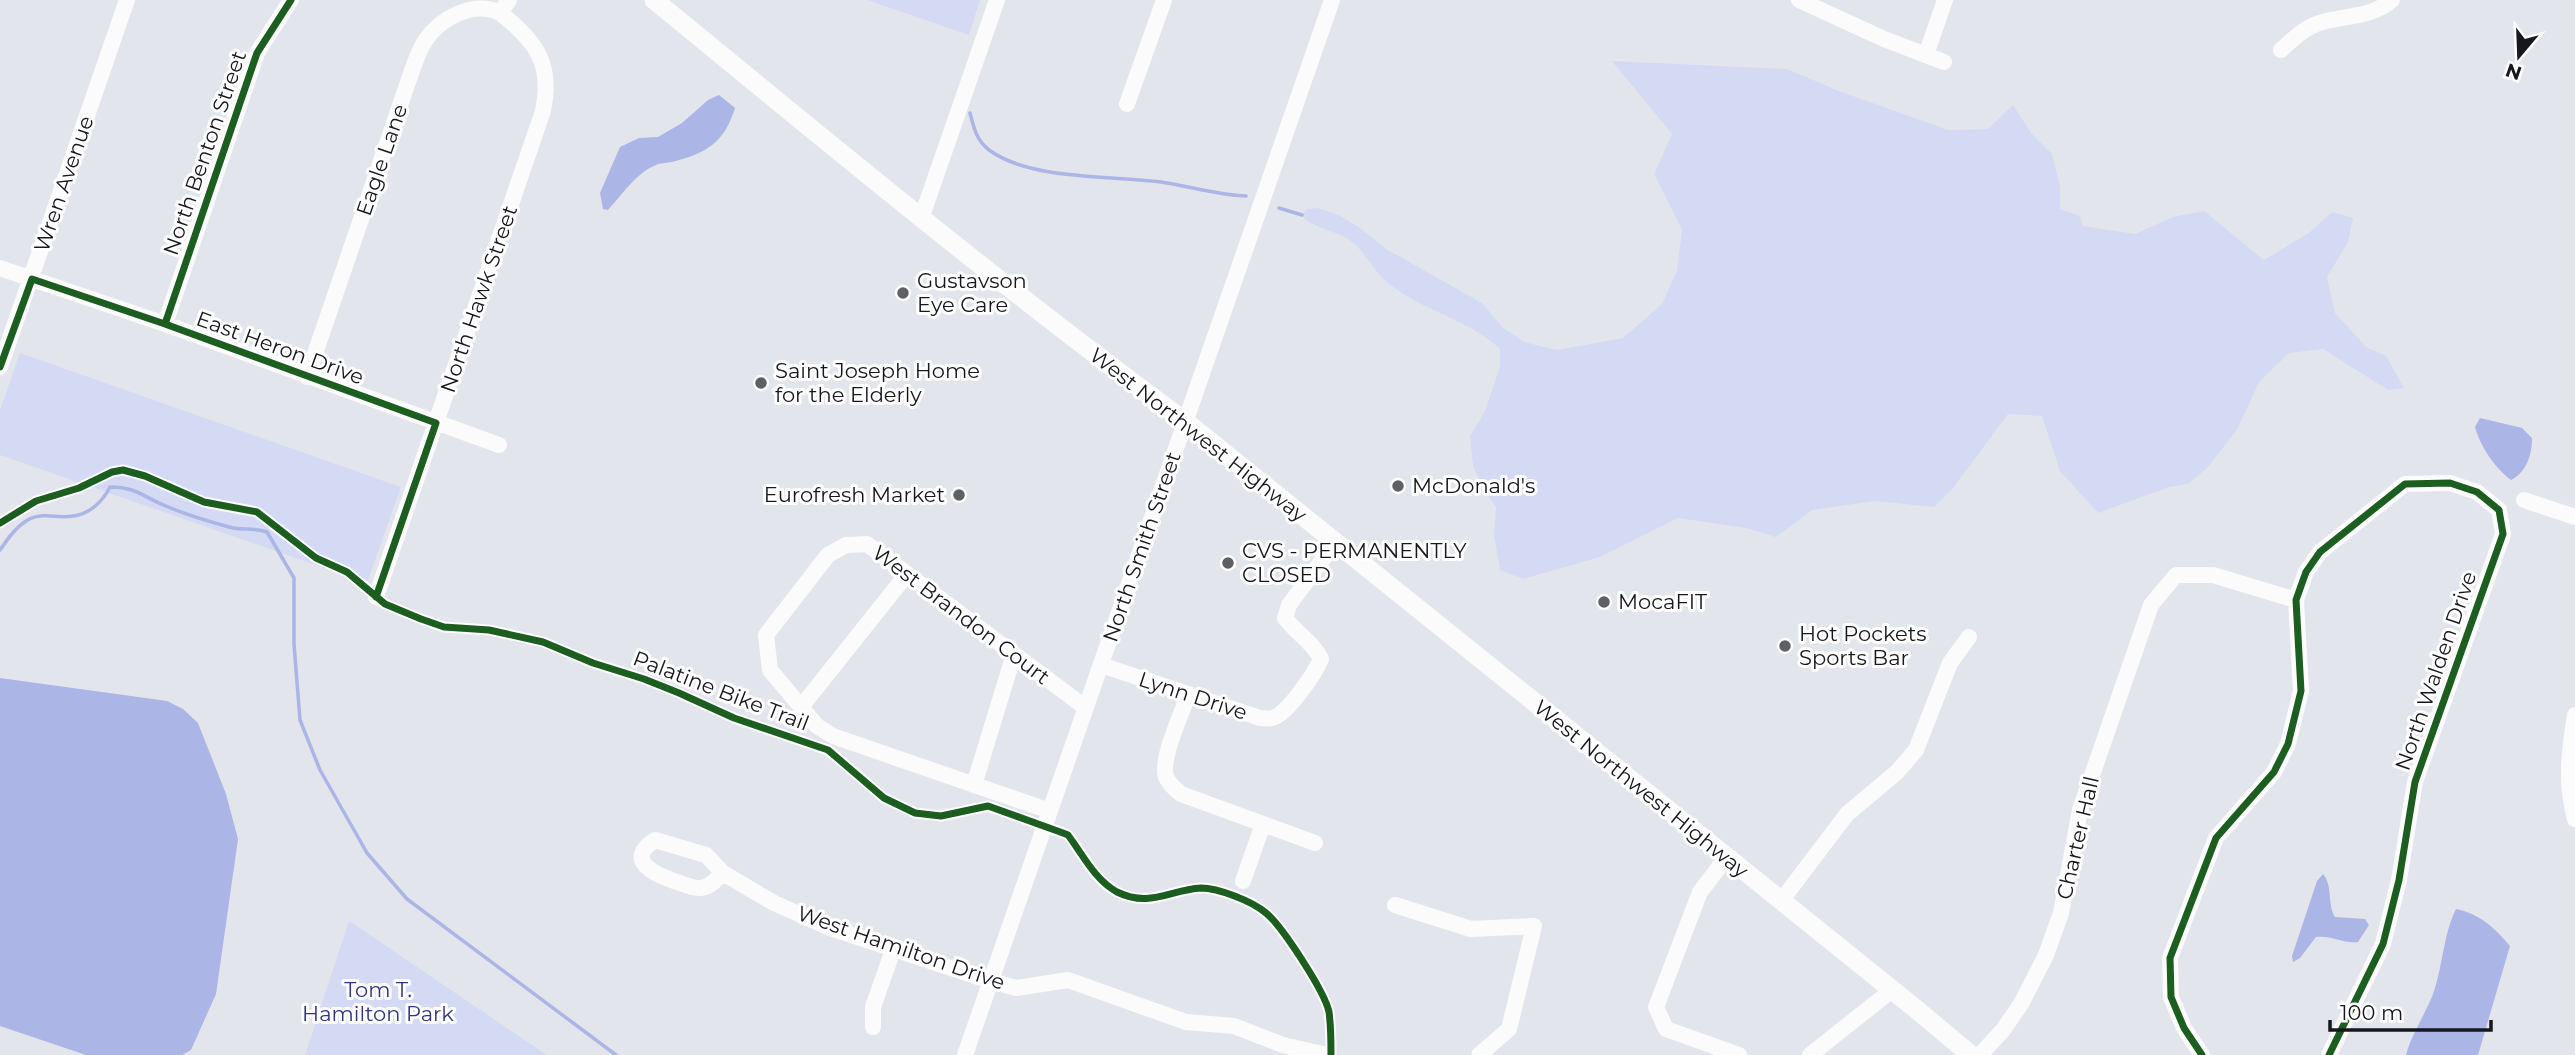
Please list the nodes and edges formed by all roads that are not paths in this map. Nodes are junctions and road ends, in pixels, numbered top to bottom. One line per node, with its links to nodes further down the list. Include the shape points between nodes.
1 (127, 0): 17 (street, Wren Avenue)
2 (291, 0): 18 (street, North Benton Street, via 257,53)
3 (654, 0): 15 (main road, West Northwest Highway)
4 (997, 0): 15 (street)
5 (1164, 0): 14 (street)
6 (1332, 0): 21 (street, North Smith Street)
7 (1799, 0): 12 (street)
8 (1945, 0): 12 (street)
9 (2392, 0): 11 (street, via 2356,17 2321,22)
10 (505, 7): 20 (street, Eagle Lane, via 468,9 446,21 425,42); 22 (street, North Hawk Street, via 542,60 546,96)
11 (2281, 50)
12 (1926, 55): 13 (street)
13 (1944, 62)
14 (1127, 104)
15 (921, 219): 21 (main road, West Northwest Highway)
16 (0, 268): 17 (street, East Heron Drive)
17 (32, 279): 18 (street, East Heron Drive); 19 (street, Wren Avenue)
18 (165, 324): 20 (street, East Heron Drive)
19 (0, 367)
20 (307, 377): 22 (street, East Heron Drive)
21 (1186, 422): 26 (main road, West Northwest Highway); 32 (street, North Smith Street)
22 (436, 423): 23 (street, East Heron Drive); 28 (street, North Hawk Street)
23 (499, 444)
24 (2524, 500): 25 (street)
25 (2575, 517)
26 (1335, 543): 33 (street, Lynn Drive, via 1284,618 1321,659 1281,713 1271,719 1260,718); 42 (main road, West Northwest Highway)
27 (906, 574): 31 (street, West Brandon Court); 34 (street); 34 (street, West Brandon Court, via 867,544 846,545 828,555 766,635 770,670)
28 (376, 597)
29 (2297, 600): 57 (street, Charter Hall, via 2213,575 2176,575 2151,605 2080,810 2061,913 2046,955 2021,1004); 58 (street, via 2301,691 2288,744 2274,772 2216,838 2170,958 2171,997); 59 (street, North Walden Drive, via 2306,572 2320,552 2405,484 2449,483 2477,492 2499,510 2502,534 2414,782 2399,880 2383,944)
30 (1969, 637): 45 (street, via 1950,663 1916,750 1847,814)
31 (1014, 654): 35 (street, West Brandon Court); 37 (street)
32 (1101, 666): 33 (street, Lynn Drive); 35 (street, North Smith Street)
33 (1188, 695): 40 (street, via 1166,758 1166,776 1181,794)
34 (801, 707): 37 (street, West Brandon Court, via 833,736)
35 (1086, 708): 38 (street, North Smith Street)
36 (2575, 715): 39 (street, via 2568,767)
37 (974, 785): 38 (street, West Brandon Court)
38 (1051, 811): 48 (street, North Smith Street)
39 (2575, 819)
40 (1263, 824): 41 (street); 44 (street)
41 (1315, 843)
42 (1727, 857): 45 (main road, West Northwest Highway); 54 (street, via 1700,892 1656,1007 1666,1029)
43 (723, 873): 43 (street, West Hamilton Drive, via 698,889 653,873 643,862 643,853 656,839 706,855); 47 (street, West Hamilton Drive, via 774,903)
44 (1243, 881)
45 (1781, 901): 49 (main road, West Northwest Highway)
46 (1395, 905): 53 (street, via 1471,929 1534,926 1509,1029)
47 (893, 950): 48 (street, West Hamilton Drive); 50 (street, via 873,1007)
48 (990, 981): 51 (street, North Smith Street); 52 (street, West Hamilton Drive, via 1016,988 1068,981 1186,1022 1234,1026 1283,1045)
49 (1892, 990): 55 (street); 56 (main road, West Northwest Highway)
50 (873, 1027)
51 (965, 1055)
52 (1327, 1055)
53 (1479, 1055)
54 (1739, 1055)
55 (1810, 1055)
56 (1971, 1055)
57 (1980, 1055)
58 (2202, 1055)
59 (2329, 1055)

